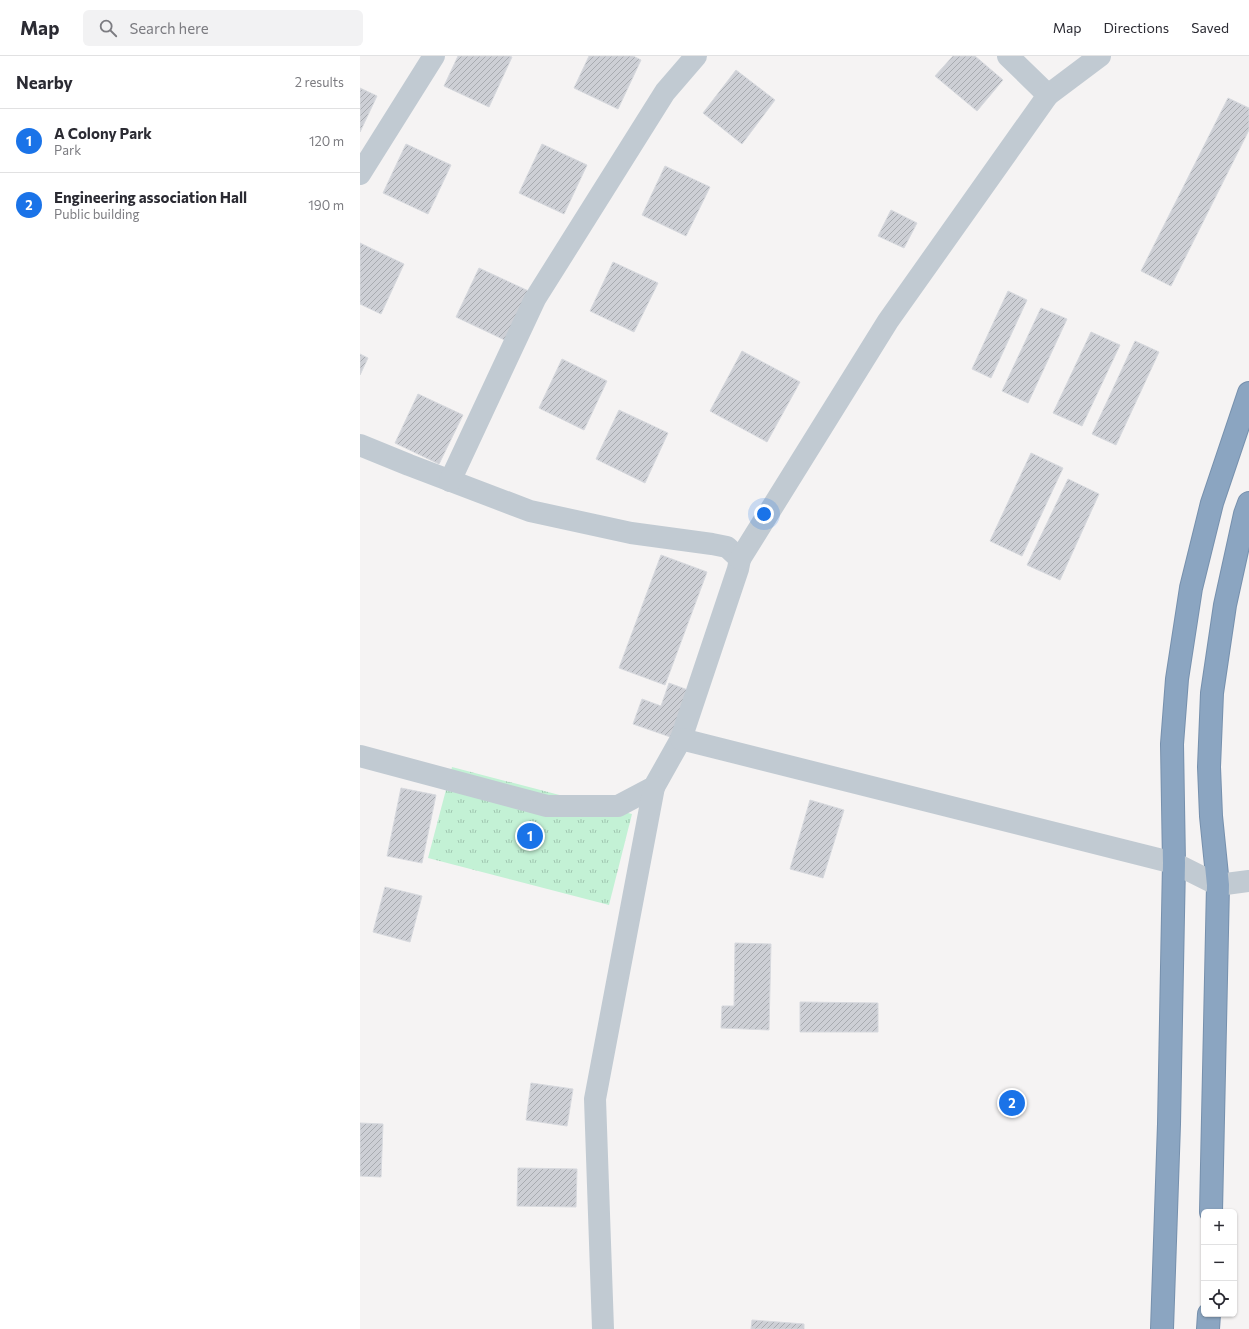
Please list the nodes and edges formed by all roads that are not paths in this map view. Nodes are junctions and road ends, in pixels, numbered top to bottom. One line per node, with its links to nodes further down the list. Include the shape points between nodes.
1 (434, 56): 6 (street)
2 (696, 56): 9 (street, via 665,92 535,298)
3 (1008, 56): 5 (street)
4 (1100, 56): 5 (street)
5 (1048, 96): 11 (street, via 888,321)
6 (360, 174)
7 (1249, 393): 15 (highway, via 1212,503 1191,588 1177,679 1172,744)
8 (360, 445): 9 (street)
9 (450, 481): 11 (street, via 530,511 631,533 712,544 728,548)
10 (1249, 503): 17 (highway, via 1225,605 1212,693 1209,767)
11 (740, 559): 12 (street)
12 (681, 739): 14 (street); 15 (street)
13 (360, 756): 14 (street, via 547,806 618,806)
14 (654, 787): 20 (street, via 595,1099)
15 (1174, 864): 17 (street); 21 (highway)
16 (1249, 881): 17 (street)
17 (1218, 885): 18 (highway)
18 (1211, 1209)
19 (1209, 1317): 22 (highway)
20 (603, 1329)
21 (1162, 1329)
22 (1208, 1329)

